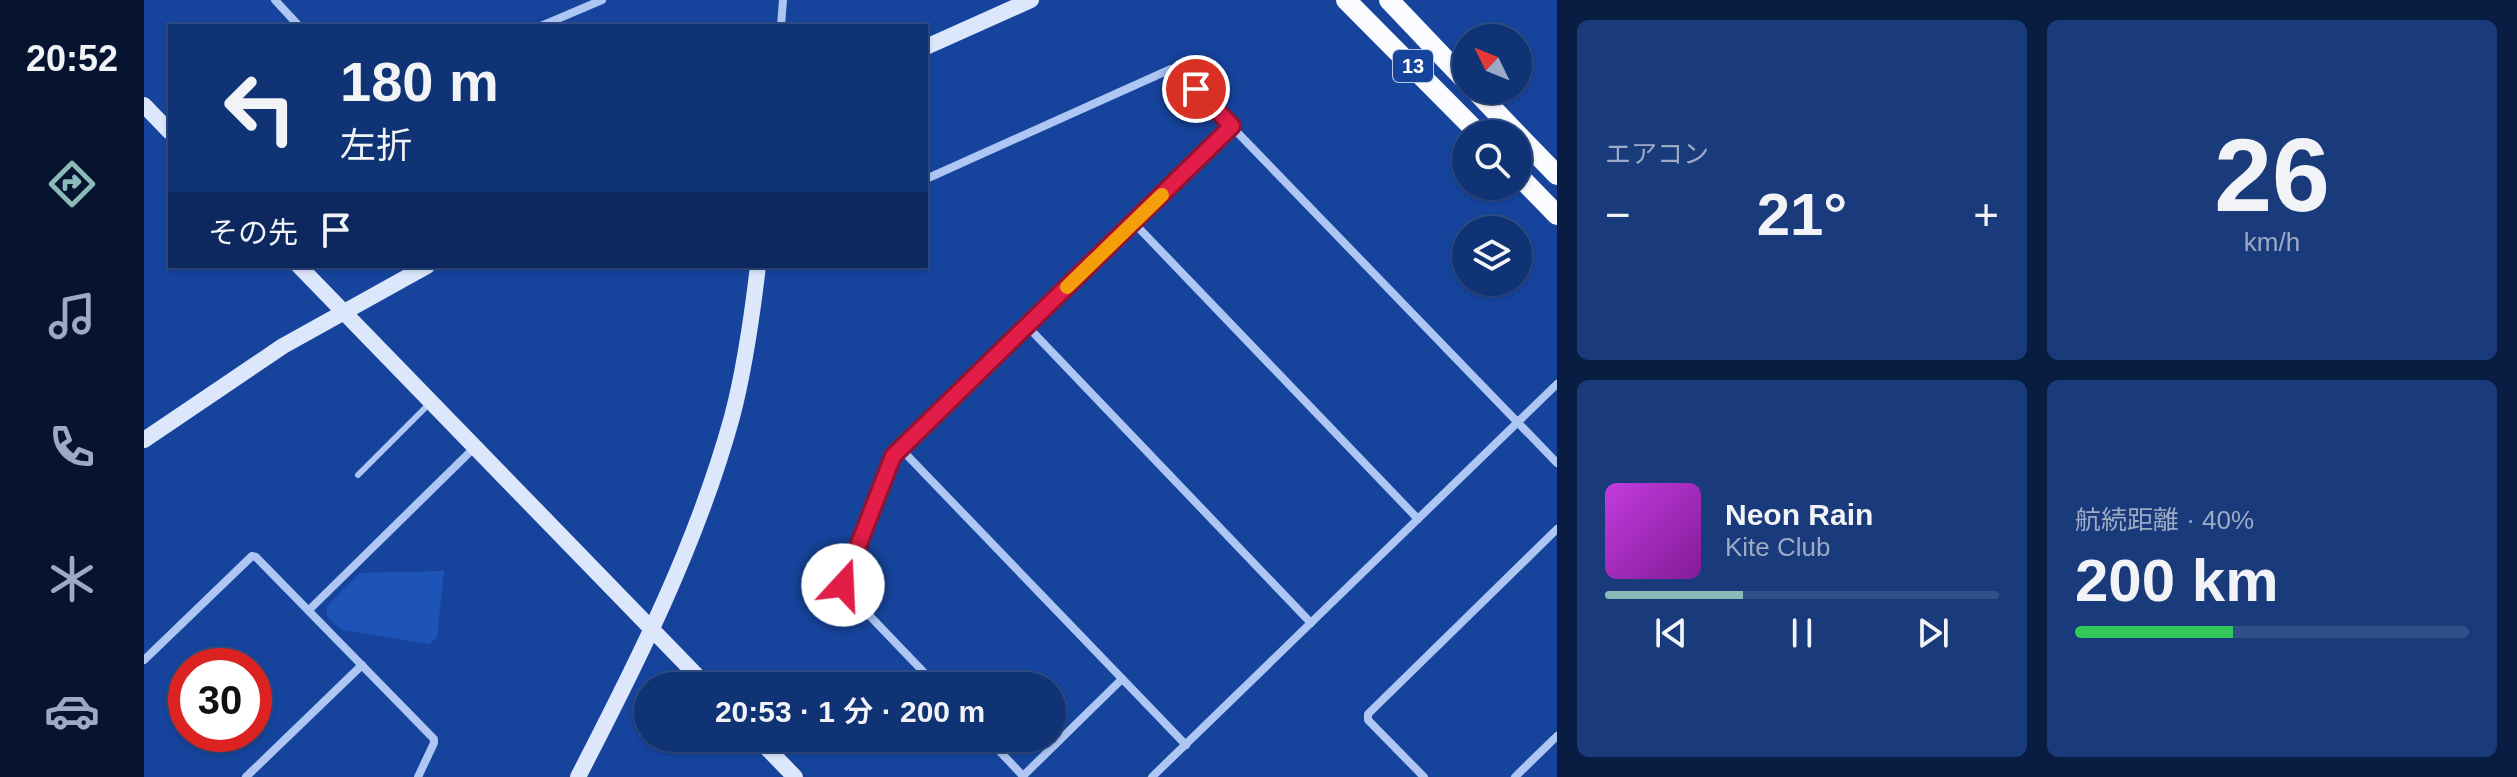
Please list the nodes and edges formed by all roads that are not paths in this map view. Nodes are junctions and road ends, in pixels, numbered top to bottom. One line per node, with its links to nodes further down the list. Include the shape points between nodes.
1 (275, 0): 7 (street)
2 (602, 0): 8 (street)
3 (783, 0): 9 (street)
4 (1031, 0): 10 (street)
5 (1346, 0): 14 (main road, 13)
6 (1389, 0): 11 (main road, 13)
7 (297, 24)
8 (546, 24)
9 (781, 24)
10 (928, 46)
11 (1452, 66)
12 (1489, 104): 15 (main road)
13 (144, 105): 17 (street)
14 (1465, 120)
15 (1504, 120)
16 (1232, 126): 20 (street, via 1171,69); 23 (street); 31 (street)
17 (168, 130)
18 (1532, 149): 19 (main road)
19 (1557, 175)
20 (928, 178)
21 (1532, 189): 22 (main road)
22 (1557, 215)
23 (1133, 222): 28 (street); 37 (street)
24 (301, 268): 27 (street)
25 (423, 268): 27 (street)
26 (758, 268): 41 (street, via 733,415)
27 (343, 311): 30 (street); 32 (street, via 223,384)
28 (1027, 326): 34 (street); 40 (street)
29 (1557, 384): 31 (street)
30 (431, 402): 33 (street); 36 (lane)
31 (1518, 423): 35 (street); 37 (street)
32 (144, 440)
33 (475, 447): 39 (street); 41 (street)
34 (901, 449): 45 (street, via 893,456 842,583); 46 (street)
35 (1557, 463)
36 (358, 475)
37 (1418, 519): 40 (street)
38 (1557, 529): 57 (street, via 1368,714)
39 (309, 610): 42 (street, via 252,556); 43 (street)
40 (1311, 623): 48 (street)
41 (653, 630): 44 (street); 54 (street)
42 (144, 660)
43 (362, 665): 52 (street); 53 (street, via 434,739)
44 (694, 672)
45 (924, 672)
46 (1122, 679): 48 (street); 51 (street)
47 (1557, 736): 58 (street)
48 (1186, 745): 56 (street)
49 (771, 752): 55 (street)
50 (1001, 752): 51 (street)
51 (1024, 776)
52 (246, 777)
53 (418, 777)
54 (578, 777)
55 (795, 777)
56 (1152, 777)
57 (1424, 777)
58 (1515, 777)

